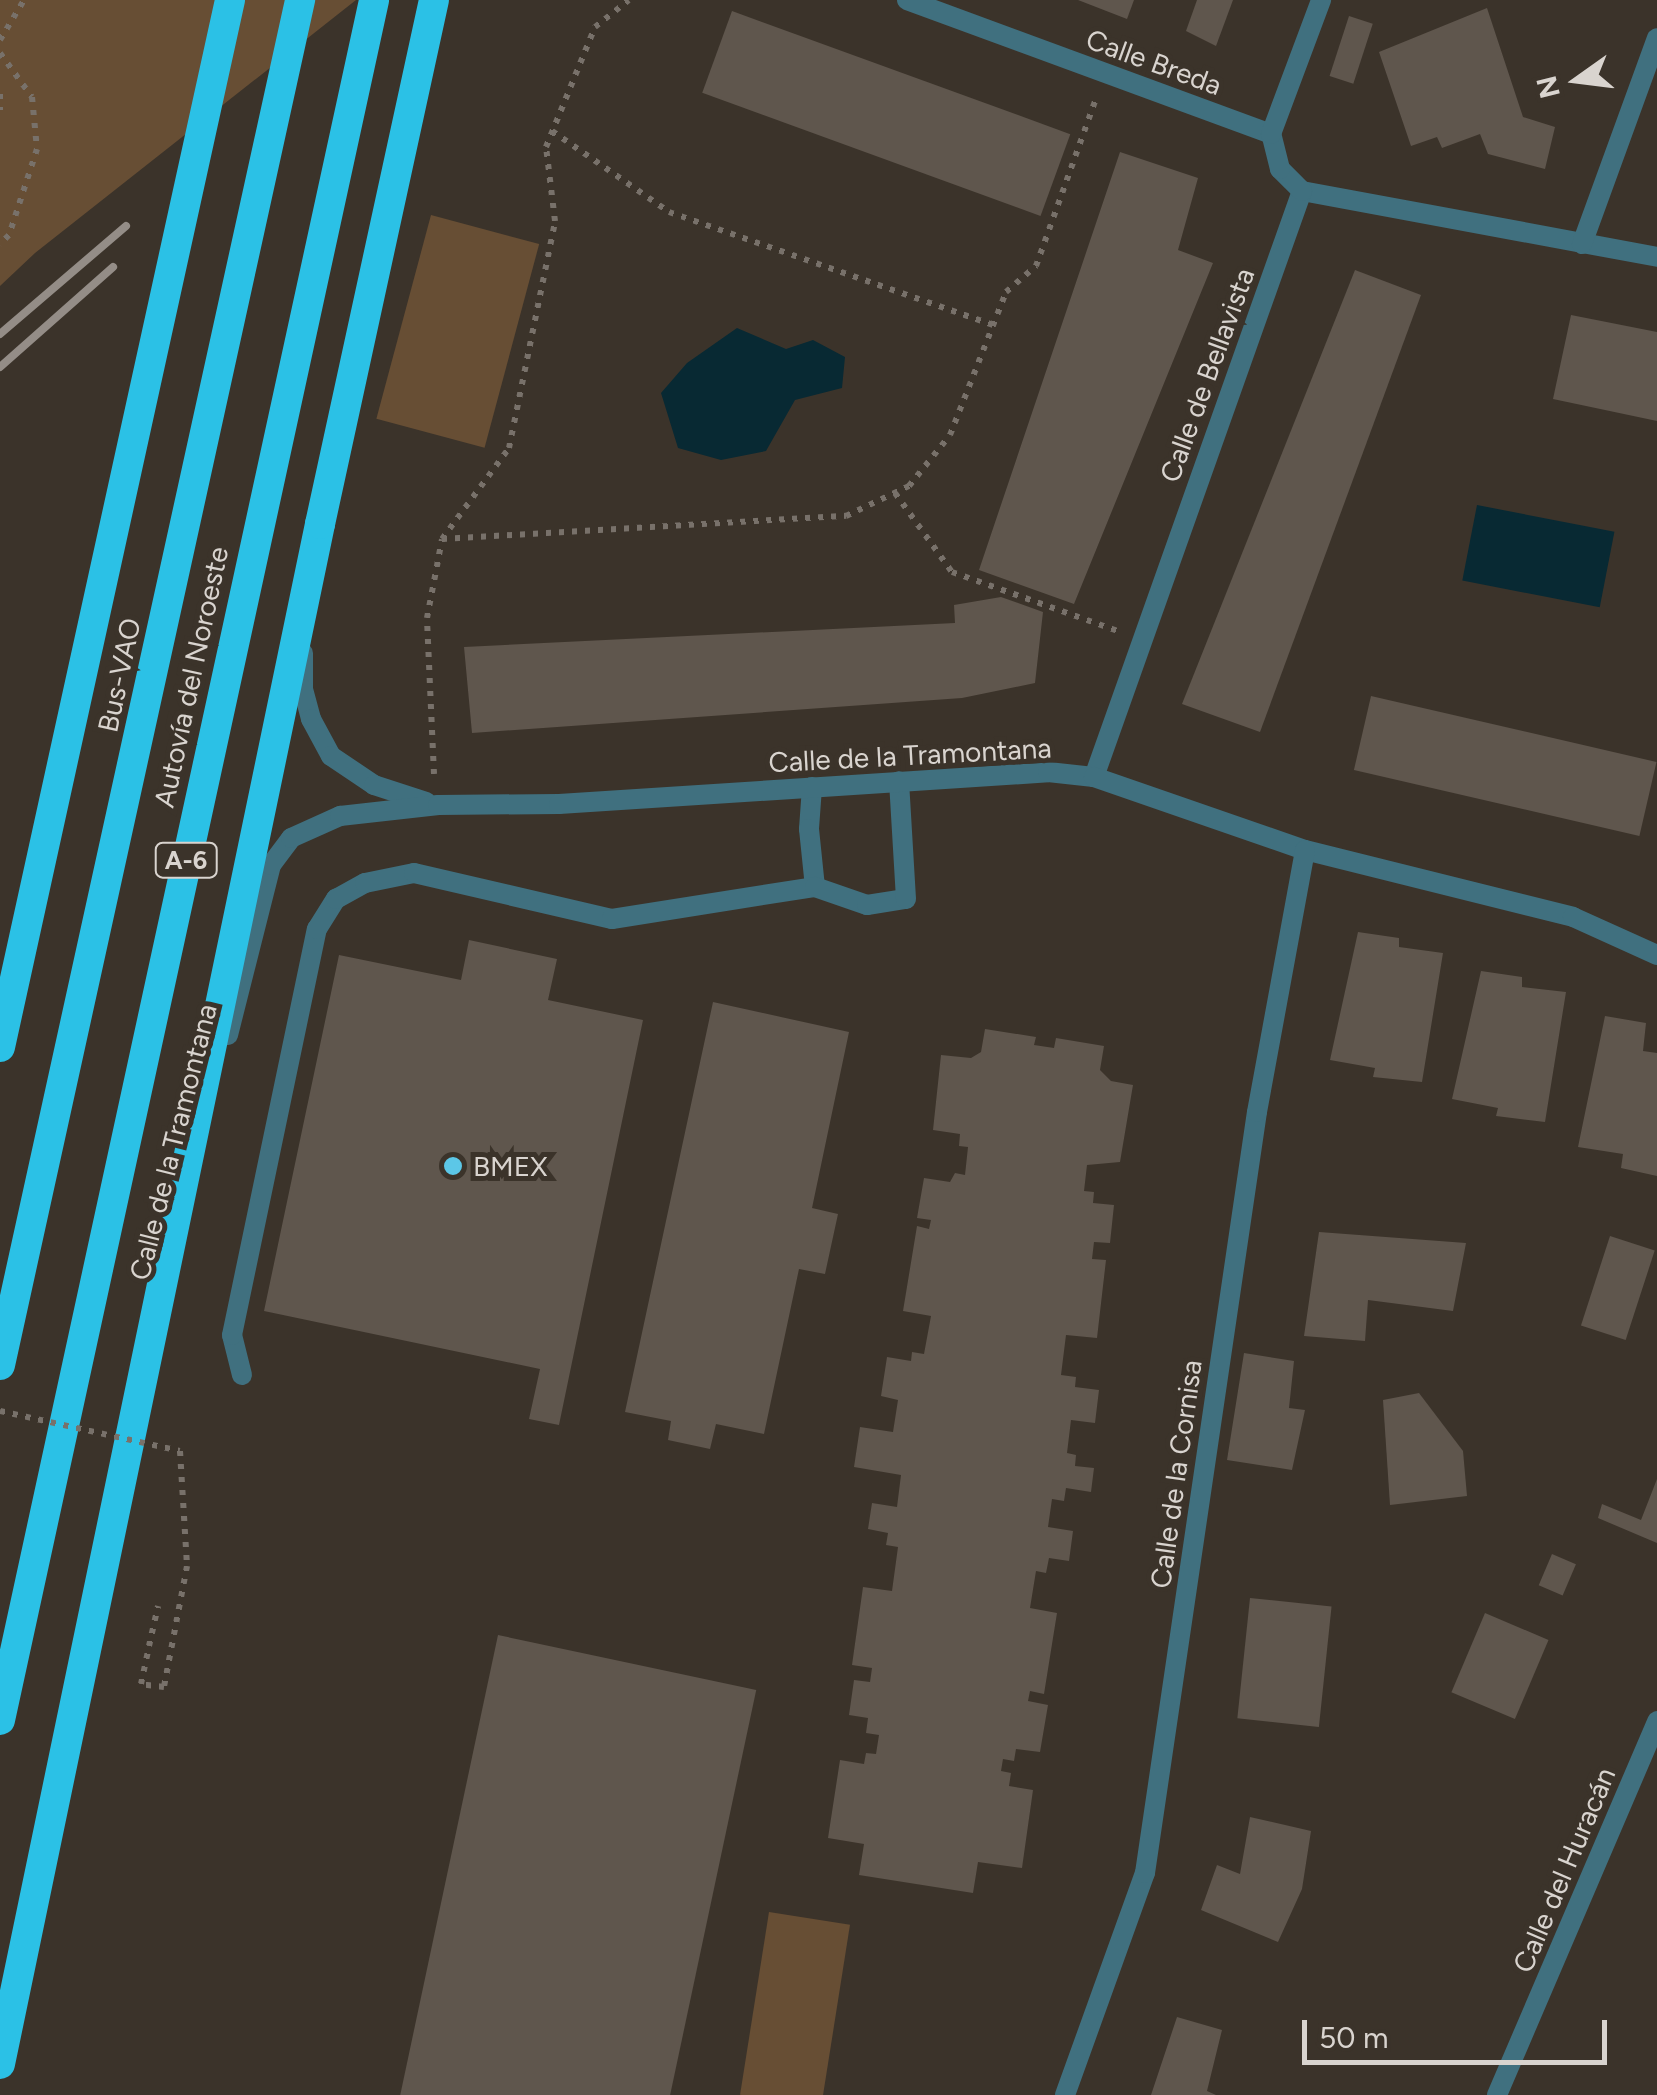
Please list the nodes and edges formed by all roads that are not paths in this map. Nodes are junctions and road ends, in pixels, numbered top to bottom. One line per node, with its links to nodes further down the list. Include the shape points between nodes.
1 (230, 0): 20 (highway)
2 (300, 0): 22 (highway, Bus-VAO)
3 (374, 0): 24 (highway, Autovía del Noroeste / A-6)
4 (434, 0): 12 (highway)
5 (906, 0): 8 (street, Calle Breda)
6 (1321, 0): 8 (street)
7 (1657, 38): 10 (street)
8 (1271, 134): 9 (street, via 1280,170)
9 (1302, 191): 10 (street); 13 (street, Calle de Bellavista)
10 (1582, 244): 11 (street)
11 (1657, 257)
12 (320, 524): 16 (street, Calle de la Tramontana, via 304,654 311,719 331,756 352,772); 21 (highway)
13 (1094, 777): 14 (street, Calle de la Tramontana, via 1048,772); 17 (street, Calle de la Tramontana)
14 (899, 782): 15 (street, Calle de la Tramontana); 18 (street, via 906,899 867,904)
15 (812, 787): 16 (street, Calle de la Tramontana); 18 (street)
16 (438, 805): 21 (street, Calle de la Tramontana, via 320,822 291,838 271,864)
17 (1305, 850): 19 (street, Calle de la Tramontana, via 1573,918); 27 (street, Calle de la Cornisa, via 1258,1112 1145,1873)
18 (814, 887): 23 (street, via 612,919 414,873 365,883 336,899 317,929 232,1335)
19 (1657, 955)
20 (0, 1047)
21 (156, 1324): 26 (highway)
22 (0, 1364)
23 (242, 1375)
24 (0, 1720)
25 (1657, 1722): 28 (street, Calle del Huracán)
26 (0, 2064)
27 (1065, 2095)
28 (1497, 2095)

